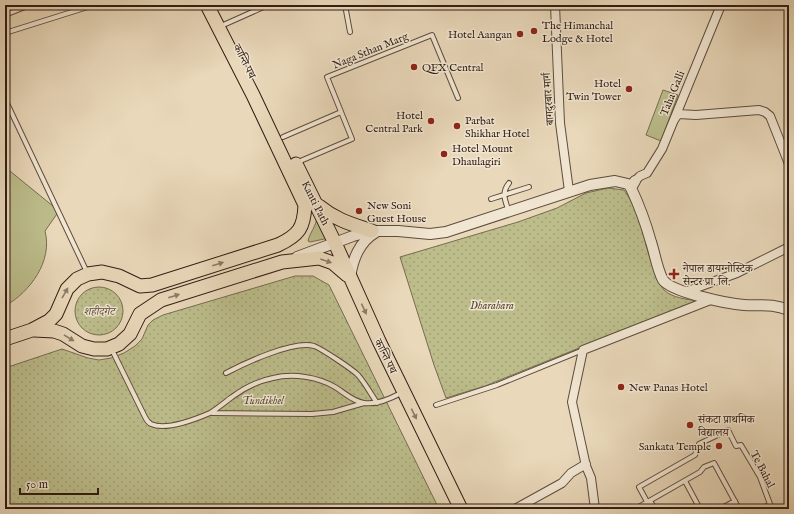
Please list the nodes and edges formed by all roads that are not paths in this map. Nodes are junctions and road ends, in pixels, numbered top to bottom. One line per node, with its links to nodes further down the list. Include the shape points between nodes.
1 (30, 5): 9 (lane)
2 (94, 5): 12 (lane)
3 (207, 5): 10 (main road)
4 (216, 5): 10 (main road)
5 (268, 5): 10 (lane)
6 (345, 5): 11 (lane)
7 (555, 5): 23 (street, बागदुरबार मार्ग, via 560,123)
8 (721, 5): 16 (street, Taha Galli)
9 (5, 15)
10 (222, 25): 17 (main road, कान्ति पथ); 37 (main road, one-way to 10, via 50,321 56,314 67,289 77,278 102,272 119,276 140,286 152,285 278,245 298,233 304,219 305,205)
11 (350, 32)
12 (5, 33)
13 (458, 98): 15 (lane, Naga Sthan Marg, via 432,36 326,77)
14 (5, 99): 32 (lane)
15 (341, 112): 17 (lane); 18 (lane, Naga Sthan Marg, via 352,139)
16 (672, 124): 19 (street, via 678,114 759,110 765,112 770,116); 21 (street, Taha Galli, via 651,167)
17 (283, 137): 18 (main road, कान्ति पथ)
18 (296, 163): 26 (main road, Kanti Path)
19 (789, 164)
20 (509, 183): 24 (lane)
21 (633, 185): 23 (street, via 606,182); 34 (street, via 664,280 668,285)
22 (529, 187): 24 (lane)
23 (569, 191): 27 (street)
24 (504, 195): 25 (lane); 27 (lane)
25 (491, 199)
26 (317, 205): 28 (main road, via 341,221); 29 (main road, Kanti Path)
27 (509, 212): 28 (street, via 446,232 430,234)
28 (376, 231): 29 (street); 33 (street, via 360,248 352,265)
29 (335, 243): 31 (street); 33 (main road, कान्ति पथ)
30 (789, 247): 34 (street, via 738,273)
31 (282, 262): 33 (main road, one-way to 33, via 319,258 333,263); 37 (main road, one-way to 31, via 54,331 82,346 94,349 107,348 119,344 130,334 140,314 161,300)
32 (85, 268)
33 (350, 278): 42 (main road, कान्ति पथ, one-way to 42)
34 (685, 292): 35 (street)
35 (713, 299): 36 (street, via 743,305 775,305); 39 (street)
36 (789, 310)
37 (32, 330): 38 (main road)
38 (5, 339)
39 (583, 350): 45 (lane, via 504,382); 47 (street, via 572,402)
40 (114, 354): 46 (lane, via 145,417 151,424 174,426)
41 (226, 373): 44 (lane, via 281,350 313,346 358,375)
42 (404, 392): 44 (lane); 51 (main road, कान्ति पथ, one-way to 51)
43 (364, 403): 44 (lane); 46 (lane, via 334,412 312,414); 46 (lane, via 351,400 335,387 321,381 297,376 274,378 254,384)
44 (377, 403)
45 (436, 405)
46 (211, 413)
47 (586, 464): 52 (street, via 562,483); 53 (street, via 591,478)
48 (685, 481): 49 (lane, via 714,463); 50 (lane); 57 (lane)
49 (735, 501): 58 (lane); 59 (lane)
50 (649, 502): 54 (lane); 55 (lane, Te Bahal); 56 (lane); 60 (lane, Te Bahal, via 639,487 695,456 699,444 728,430 736,446 741,444 760,477 770,504)
51 (462, 509)
52 (515, 509)
53 (595, 509)
54 (635, 509)
55 (651, 509)
56 (655, 509)
57 (700, 509)
58 (720, 509)
59 (739, 509)
60 (762, 509)

